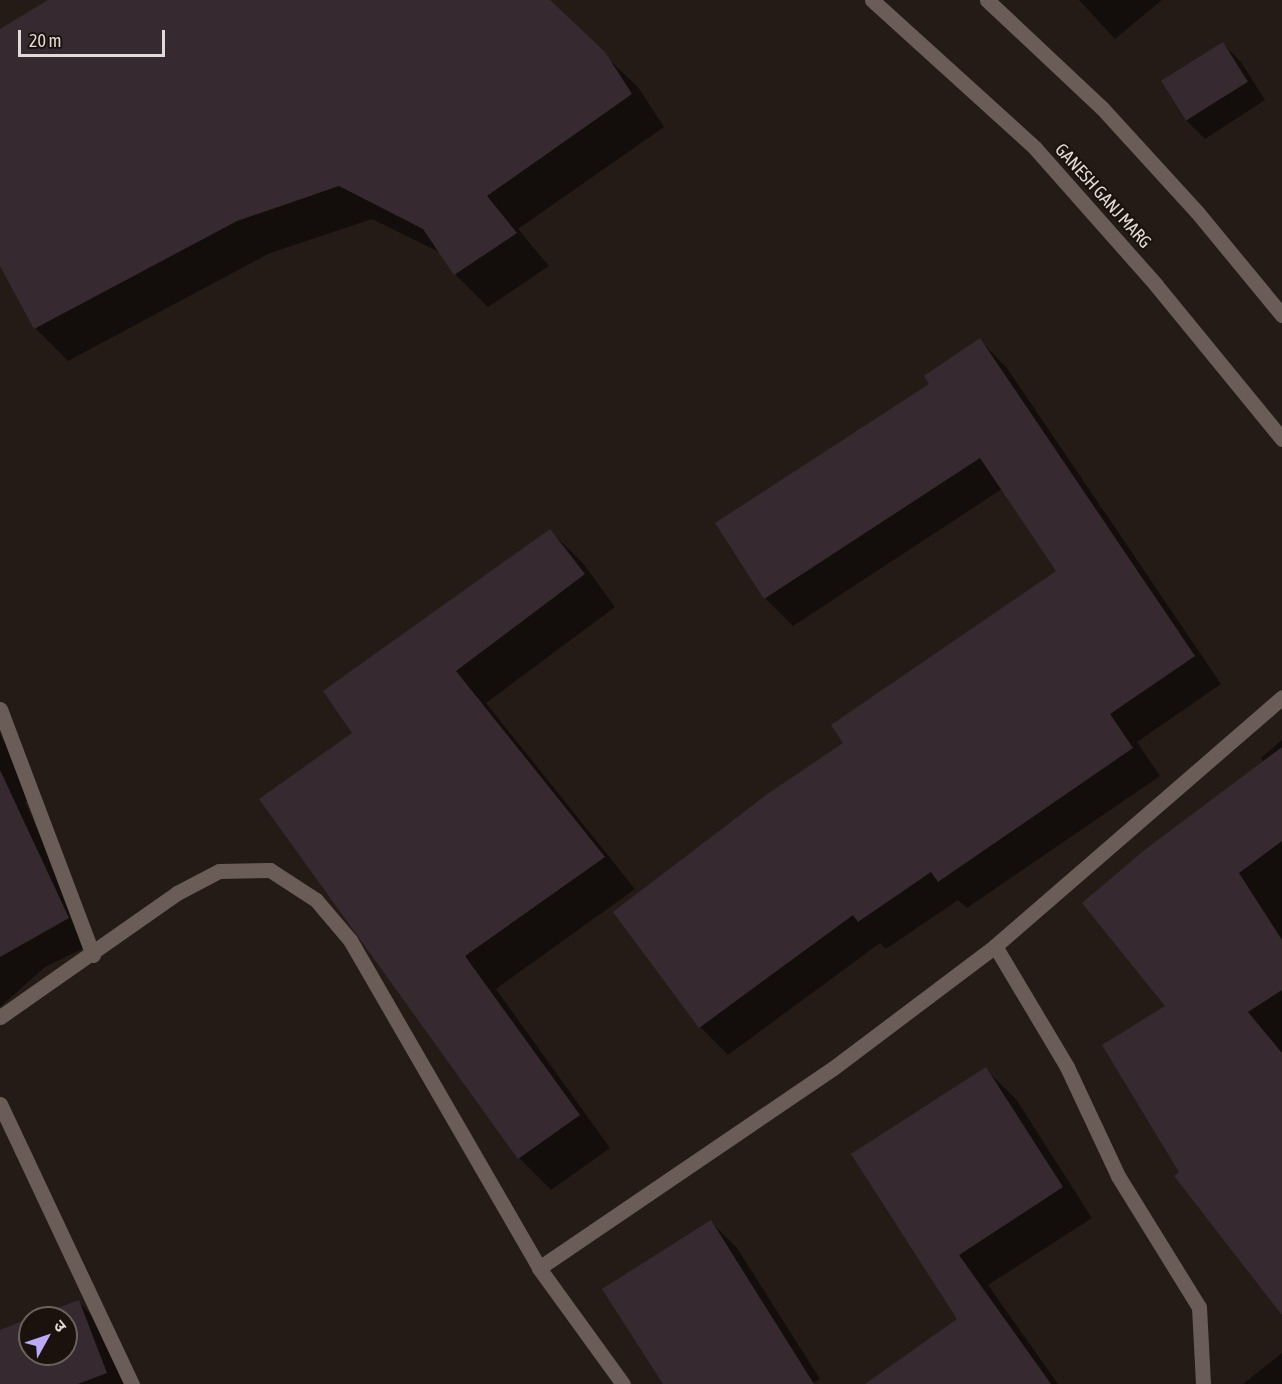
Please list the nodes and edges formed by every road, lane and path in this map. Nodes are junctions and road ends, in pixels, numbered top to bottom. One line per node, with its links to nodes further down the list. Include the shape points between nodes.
1 (872, 0): 4 (street, GANESH GANJ MARG, via 931,49 1035,148 1156,285)
2 (987, 0): 3 (street, via 1102,108 1197,212)
3 (1282, 315)
4 (1282, 439)
5 (1282, 697): 7 (street)
6 (0, 709): 8 (street)
7 (995, 946): 11 (street, via 832,1070); 14 (street, via 1067,1067 1118,1176 1199,1307)
8 (93, 955): 9 (street); 11 (street, via 177,893 219,871 270,870 316,900 350,939)
9 (0, 1017)
10 (0, 1104): 12 (street)
11 (539, 1268): 13 (street)
12 (132, 1384)
13 (622, 1384)
14 (1203, 1384)

